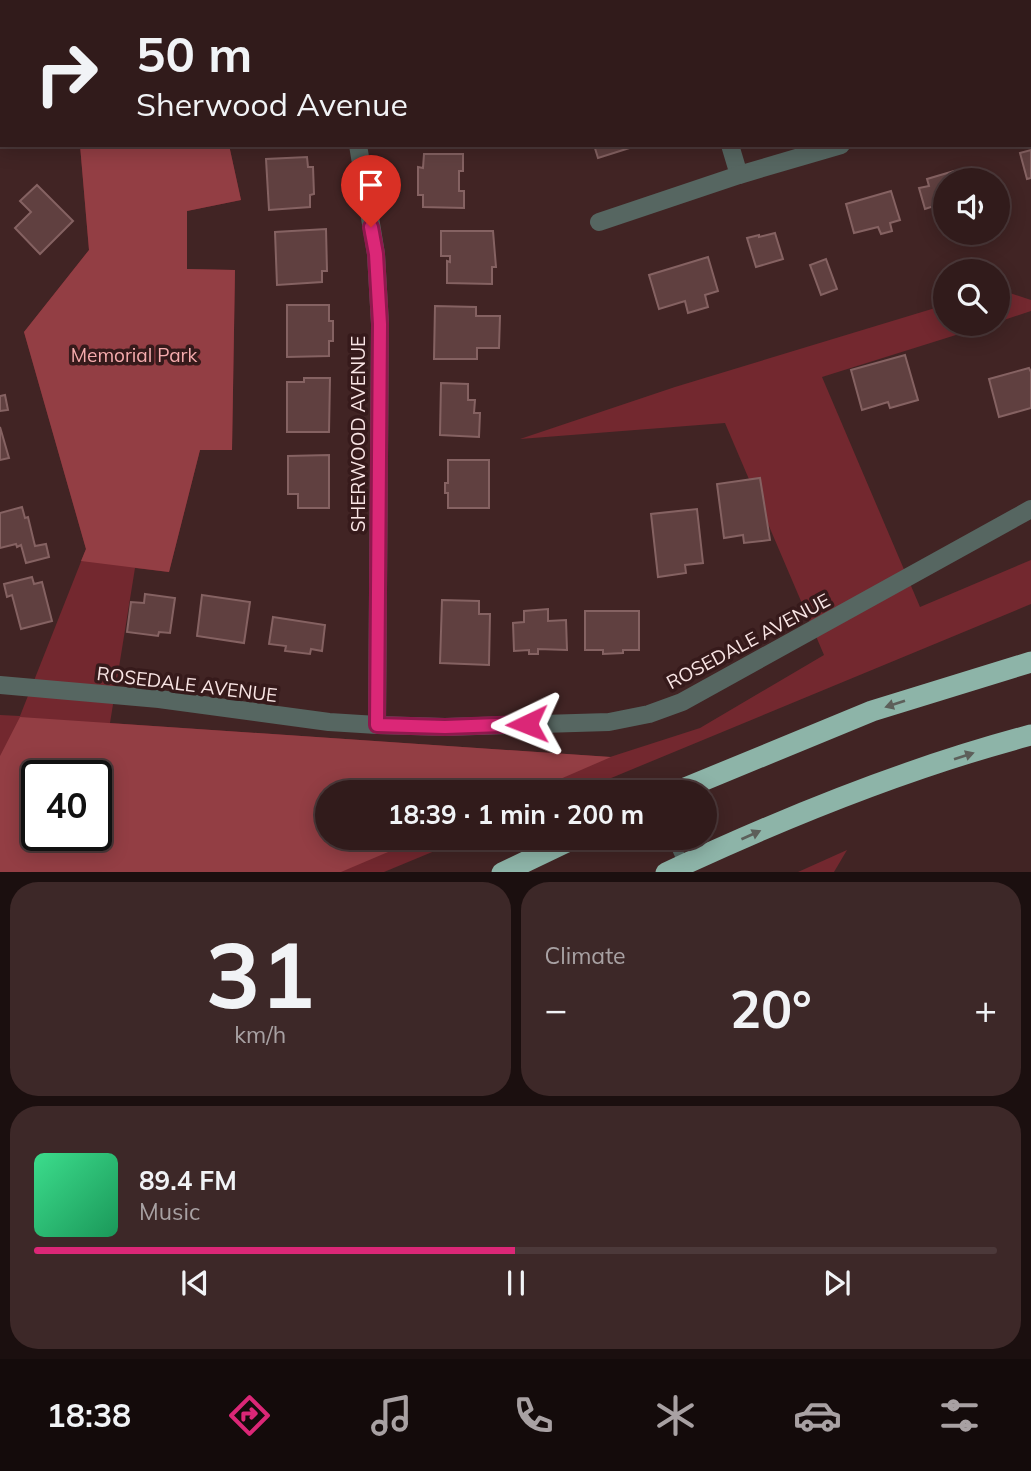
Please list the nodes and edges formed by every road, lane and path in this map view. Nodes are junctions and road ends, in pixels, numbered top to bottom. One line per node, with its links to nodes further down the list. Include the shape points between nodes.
1 (358, 147): 9 (street, SHERWOOD AVENUE, via 376,254 380,324)
2 (731, 147): 4 (street)
3 (834, 147): 4 (street)
4 (739, 175): 5 (street)
5 (599, 222)
6 (1031, 509): 9 (street, ROSEDALE AVENUE, via 682,702 649,714 609,722)
7 (1031, 662): 11 (highway, one-way to 11, via 872,711)
8 (0, 685): 9 (street, ROSEDALE AVENUE)
9 (377, 725)
10 (1031, 735): 14 (highway, one-way to 10, via 783,821 891,779)
11 (705, 780)
12 (550, 850): 15 (highway)
13 (675, 850): 14 (lane)
14 (679, 870)
15 (504, 872)

